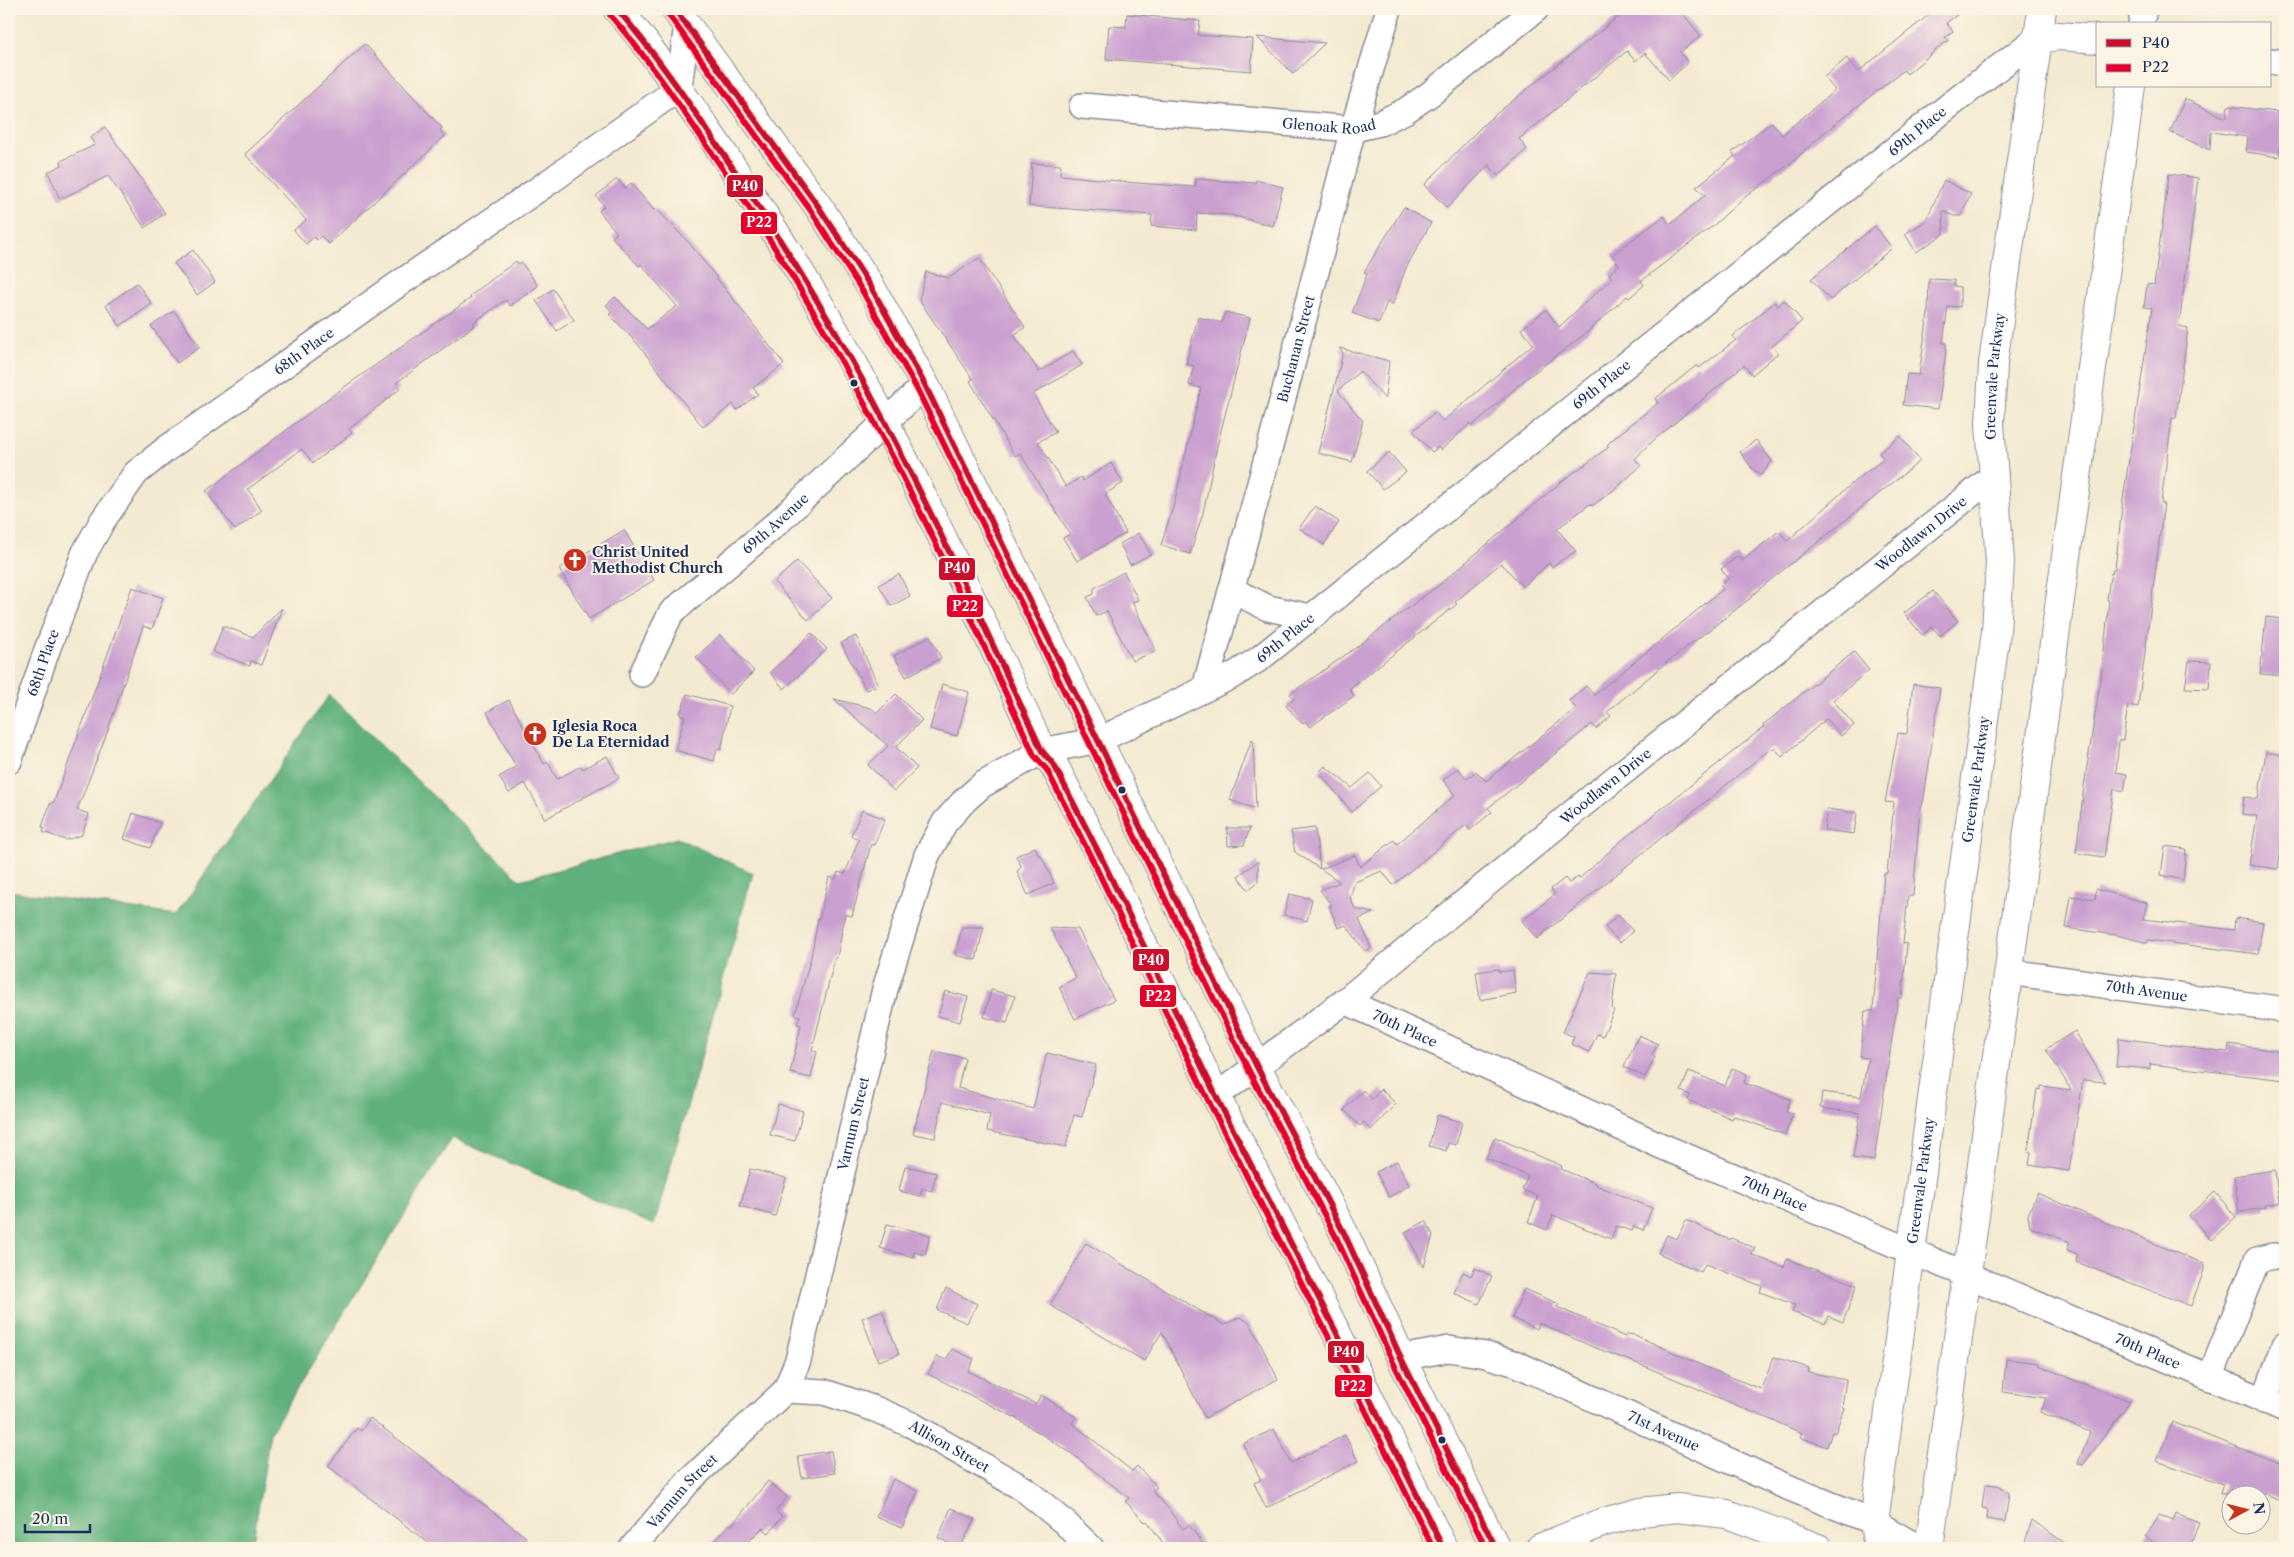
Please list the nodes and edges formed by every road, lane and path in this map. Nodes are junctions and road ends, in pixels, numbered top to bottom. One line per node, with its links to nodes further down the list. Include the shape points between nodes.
1 (618, 9): 12 (main road)
2 (1389, 9): 15 (street, Buchanan Street)
3 (1536, 9): 15 (street, Glenoak Road, via 1405,111 1380,122)
4 (2042, 9): 8 (main road, Greenvale Parkway)
5 (2144, 9): 7 (street)
6 (681, 16): 12 (street); 16 (main road, via 818,206 871,287)
7 (2142, 22)
8 (2036, 39): 9 (main road, via 2059,36); 18 (main road, Greenvale Parkway, via 1993,364 1990,424); 20 (street, 69th Place)
9 (2096, 39)
10 (2272, 61): 11 (street)
11 (2285, 63)
12 (679, 88): 17 (main road, via 732,164 792,260 843,344); 25 (street, 68th Place, via 166,448 136,473 103,520 86,552 48,647)
13 (2131, 88): 26 (main road)
14 (1082, 106): 15 (street, Glenoak Road)
15 (1352, 128): 19 (street, Buchanan Street)
16 (925, 384): 17 (street, 69th Avenue); 23 (main road)
17 (884, 422): 21 (street, 69th Avenue, via 777,523 670,613); 24 (main road)
18 (1995, 476): 27 (street, Woodlawn Drive, via 1587,801); 31 (main road, Greenvale Parkway, via 2000,562 1996,632)
19 (1232, 590): 20 (street, via 1268,608); 22 (street, Buchanan Street)
20 (1310, 617): 22 (street, 69th Place, via 1259,659)
21 (642, 674)
22 (1205, 688): 23 (street, 69th Place)
23 (1098, 740): 24 (street, Varnum Street); 29 (main road)
24 (1042, 751): 30 (main road, via 1054,765 1101,857); 37 (street, Varnum Street, via 982,785 965,800 945,822 927,855 885,989 798,1360)
25 (9, 761)
26 (2008, 972): 28 (street, 70th Avenue); 33 (main road)
27 (1345, 1000): 29 (street, Woodlawn Drive); 31 (street, 70th Place, via 1659,1145)
28 (2285, 1010)
29 (1256, 1067): 30 (street, Woodlawn Drive); 35 (main road, via 1344,1233)
30 (1216, 1096): 42 (main road)
31 (1910, 1252): 33 (street, 70th Place); 39 (main road, Greenvale Parkway)
32 (2285, 1257): 36 (street, via 2257,1260)
33 (1967, 1276): 36 (street, 70th Place); 48 (main road)
34 (2285, 1345): 38 (street, 70th Place)
35 (1401, 1358): 39 (street, 71st Avenue, via 1449,1349 1517,1364 1780,1484); 43 (main road)
36 (2210, 1378): 38 (street, 70th Place)
37 (786, 1390): 40 (street, Varnum Street, via 689,1481); 41 (street, Allison Street, via 824,1392 912,1425 1024,1489)
38 (2275, 1405)
39 (1874, 1522): 46 (main road, Greenvale Parkway); 47 (street, 71st Avenue)
40 (632, 1548)
41 (1091, 1548)
42 (1443, 1548)
43 (1496, 1548)
44 (1540, 1548): 45 (main road, via 1604,1522 1641,1512 1678,1508 1727,1514)
45 (1818, 1548)
46 (1878, 1548)
47 (1919, 1548)
48 (1929, 1548)

